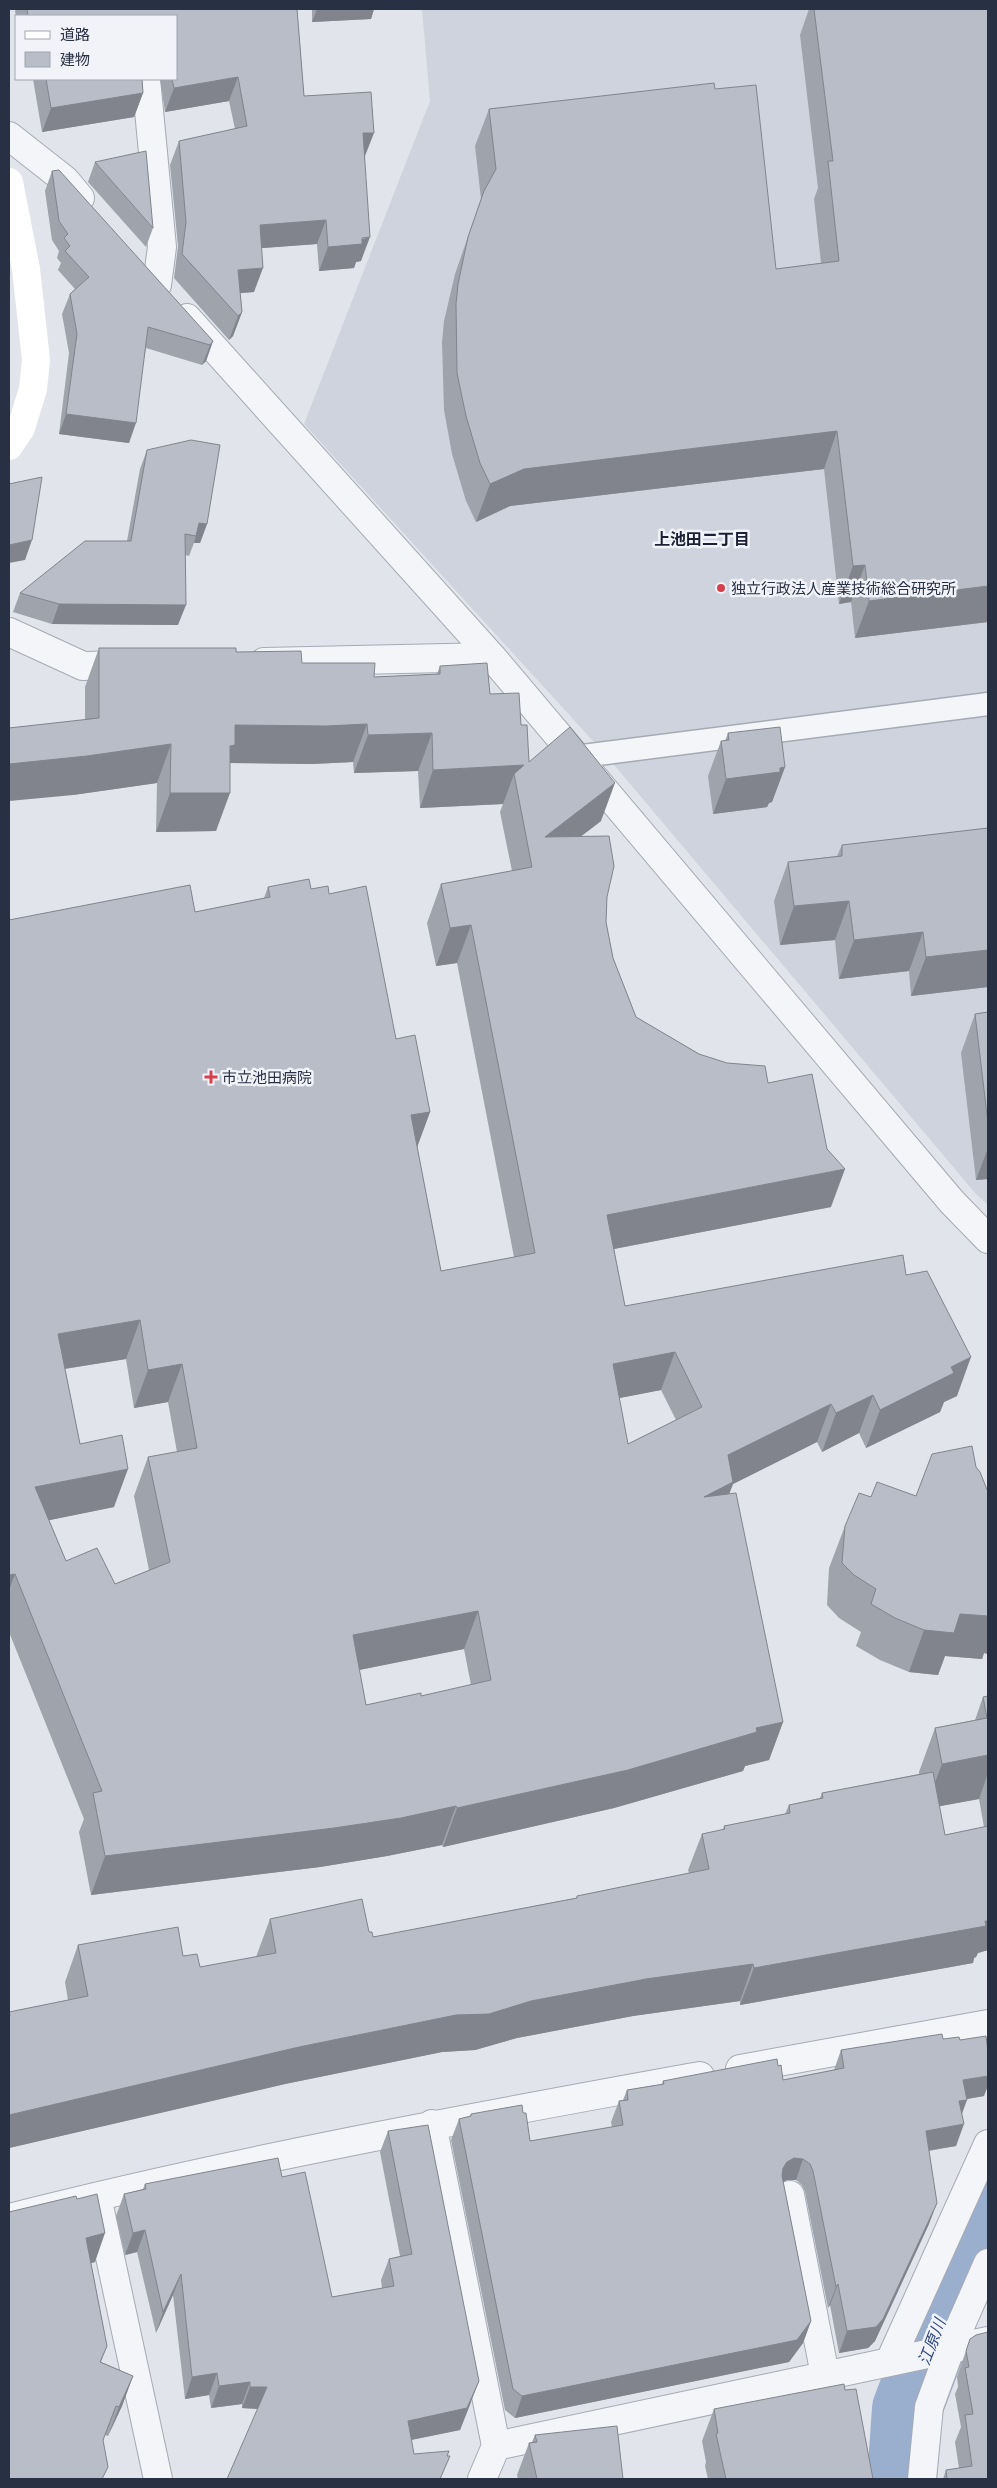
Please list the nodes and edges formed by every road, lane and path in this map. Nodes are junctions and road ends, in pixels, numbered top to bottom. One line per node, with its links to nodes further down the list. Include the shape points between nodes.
1 (146, 80): 6 (street, via 162,247)
2 (9, 136): 4 (street, via 65,180)
3 (9, 182): 7 (street, via 26,269 36,360 33,389 21,428)
4 (98, 218)
5 (138, 262): 6 (street)
6 (157, 285): 9 (street)
7 (9, 446)
8 (9, 632): 11 (street, via 83,666)
9 (492, 657): 10 (street); 13 (street)
10 (242, 662)
11 (152, 664)
12 (988, 704): 13 (lane)
13 (575, 756): 14 (street, via 952,1202)
14 (988, 1239)
15 (988, 2024): 16 (street)
16 (432, 2124): 19 (street); 26 (street)
17 (988, 2144): 24 (street)
18 (790, 2195): 25 (street)
19 (96, 2196): 20 (street); 27 (street)
20 (9, 2218)
21 (988, 2263): 23 (street)
22 (988, 2341): 23 (street)
23 (951, 2347): 24 (street); 29 (street, via 929,2407)
24 (890, 2361): 25 (street)
25 (824, 2375): 26 (street)
26 (496, 2446): 28 (street)
27 (158, 2479)
28 (482, 2479)
29 (922, 2479)

